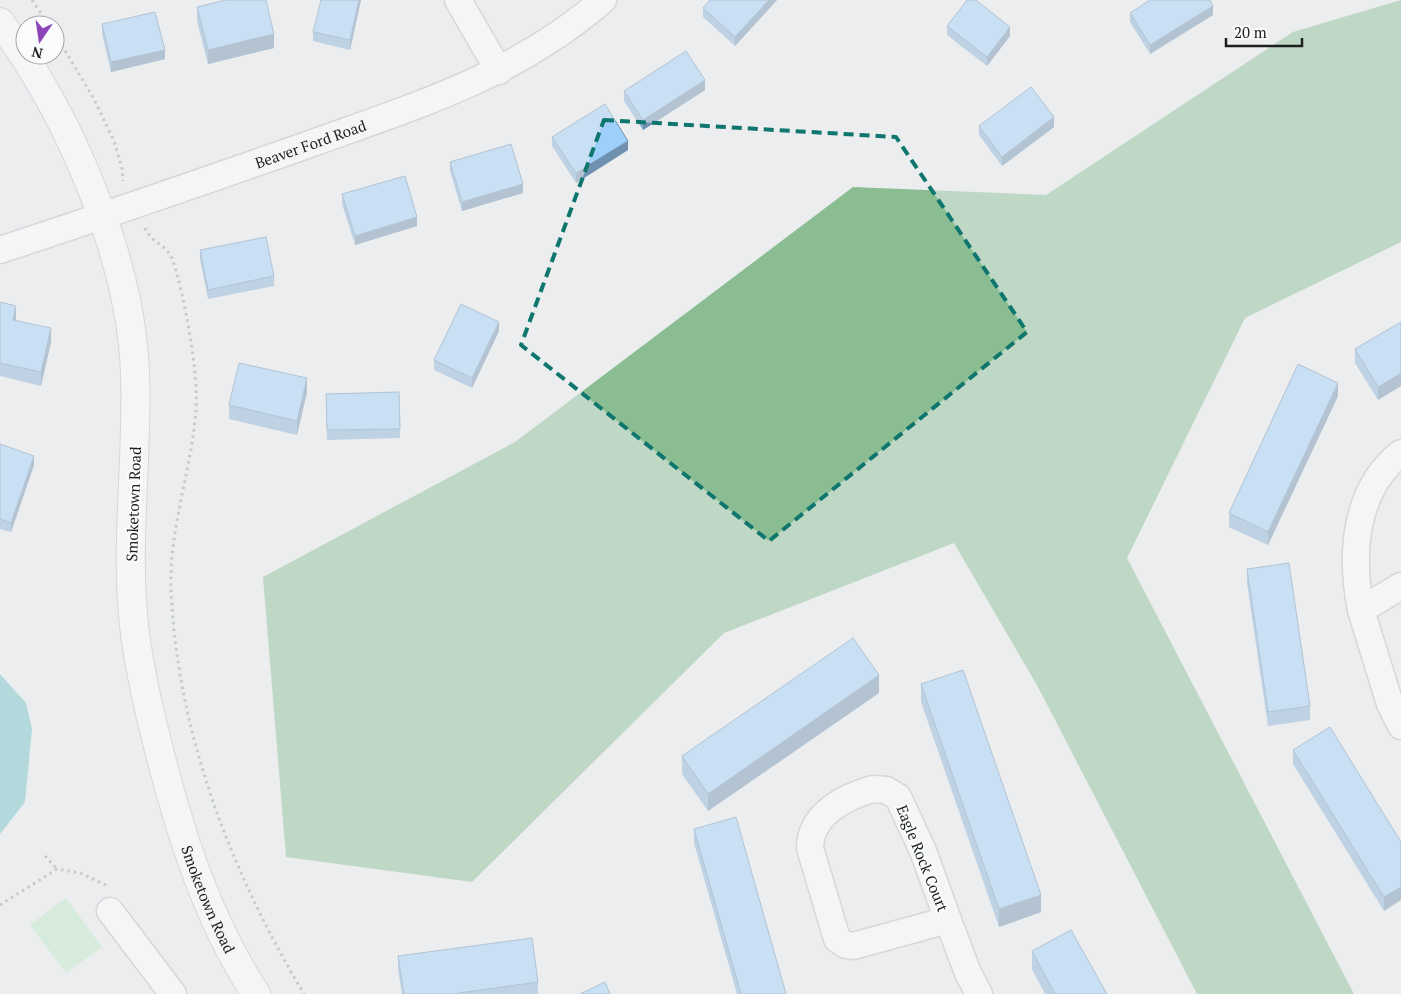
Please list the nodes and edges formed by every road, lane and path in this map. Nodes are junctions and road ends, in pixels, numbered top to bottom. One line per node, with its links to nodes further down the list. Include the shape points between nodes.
1 (32, 0): 4 (path)
2 (458, 0): 7 (street)
3 (603, 0): 7 (street, Beaver Ford Road, via 538,49)
4 (42, 15)
5 (0, 22): 9 (main road, Smoketown Road, via 43,88 73,146)
6 (65, 50): 8 (path, via 94,98 114,141)
7 (500, 71): 9 (street, Beaver Ford Road, via 445,96)
8 (122, 178)
9 (102, 216): 11 (street, Beaver Ford Road); 21 (main road, Smoketown Road, via 129,321 135,370 136,431 130,562 142,684 168,787 204,897)
10 (150, 238): 22 (path, via 168,252 174,264 196,392 195,417 174,535 171,581 188,711 212,800 240,871)
11 (0, 250)
12 (1401, 453): 14 (street, via 1377,477 1364,507 1355,544 1356,583)
13 (1401, 586): 14 (street)
14 (1361, 610): 15 (street, via 1382,680)
15 (1401, 726)
16 (45, 856): 17 (path)
17 (56, 869)
18 (110, 911): 20 (street)
19 (948, 920): 19 (street, Eagle Rock Court, via 923,851 898,797 886,790 873,789 824,812 815,824 810,848 838,939 853,946); 23 (street, Eagle Rock Court)
20 (173, 994)
21 (256, 994)
22 (304, 994)
23 (979, 994)

